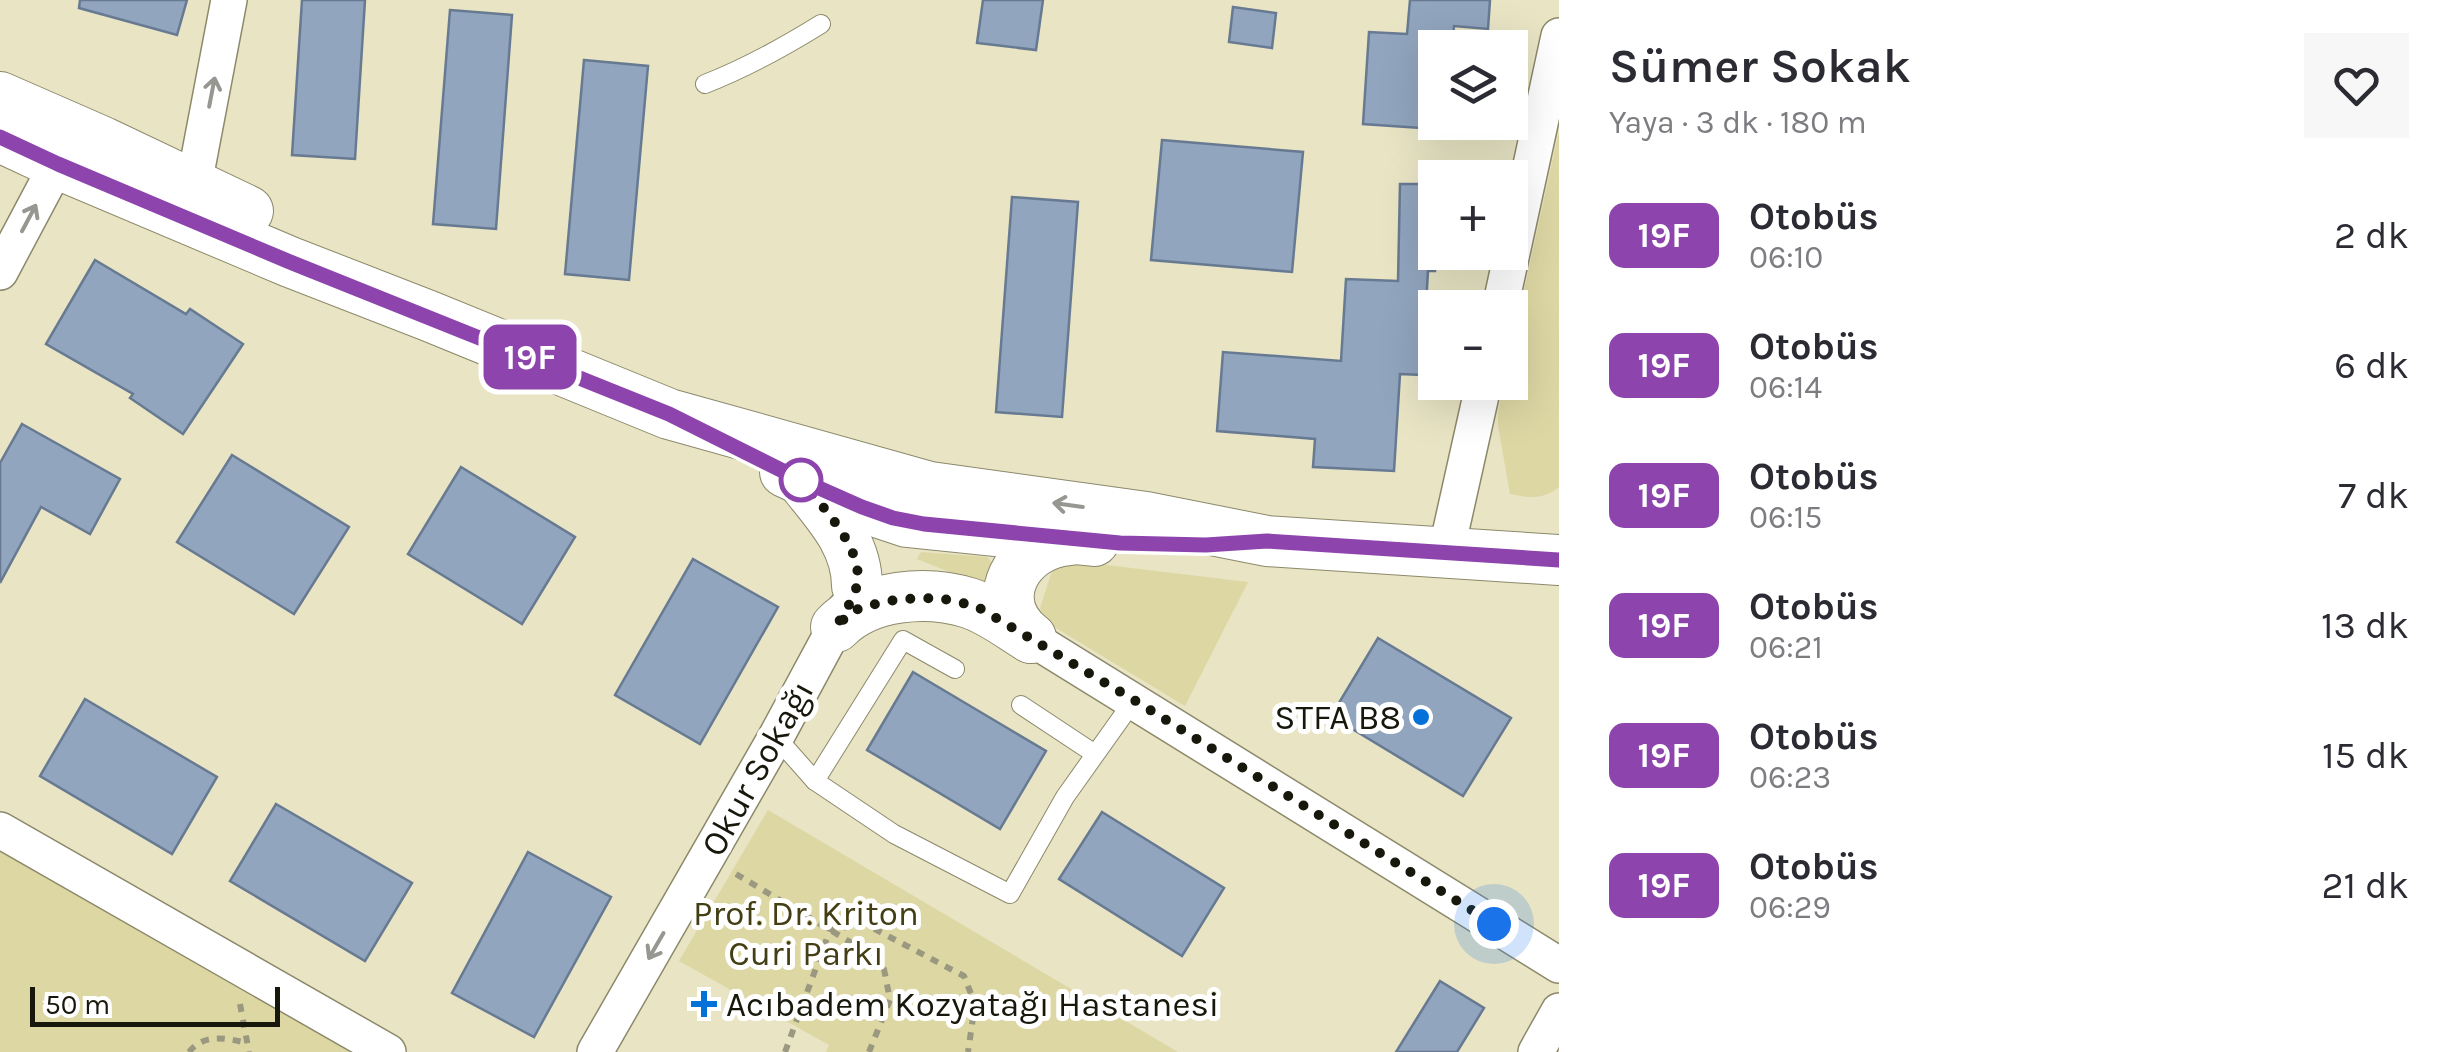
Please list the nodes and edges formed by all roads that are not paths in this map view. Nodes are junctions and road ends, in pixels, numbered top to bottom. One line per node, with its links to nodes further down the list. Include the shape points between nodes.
1 (229, 0): 8 (street, one-way to 1)
2 (822, 24): 4 (lane)
3 (1559, 36): 10 (street)
4 (705, 84)
5 (0, 98): 7 (main road)
6 (0, 137): 7 (main road)
7 (67, 147): 8 (main road); 9 (street, one-way to 7); 11 (main road, via 290,262)
8 (194, 184): 11 (main road, via 350,265)
9 (0, 272)
10 (1504, 290)
11 (430, 316): 13 (main road)
12 (1480, 400): 18 (street)
13 (669, 414): 14 (main road); 15 (main road)
14 (801, 480): 15 (main road); 20 (main road, via 856,563)
15 (903, 500): 16 (main road, via 924,524); 17 (main road, one-way to 15, via 930,487); 20 (main road)
16 (1070, 540): 17 (main road); 21 (main road, via 1037,550 1013,577 1009,611)
17 (1267, 541): 18 (main road)
18 (1446, 552): 19 (main road)
19 (1559, 560)
20 (846, 606): 21 (main road, via 850,613 878,602 939,598 976,606); 25 (street, Okur Sokağı)
21 (1031, 638): 23 (street)
22 (954, 669): 27 (lane, via 904,640)
23 (1134, 700): 26 (lane); 29 (street)
24 (1021, 705): 26 (lane)
25 (776, 736): 27 (lane); 32 (street, Okur Sokağı, one-way to 32)
26 (1095, 754): 27 (lane, via 1010,894 894,834)
27 (816, 781)
28 (0, 830): 31 (street)
29 (1559, 964)
30 (1559, 1011): 33 (street)
31 (388, 1052)
32 (595, 1052)
33 (1536, 1052)

